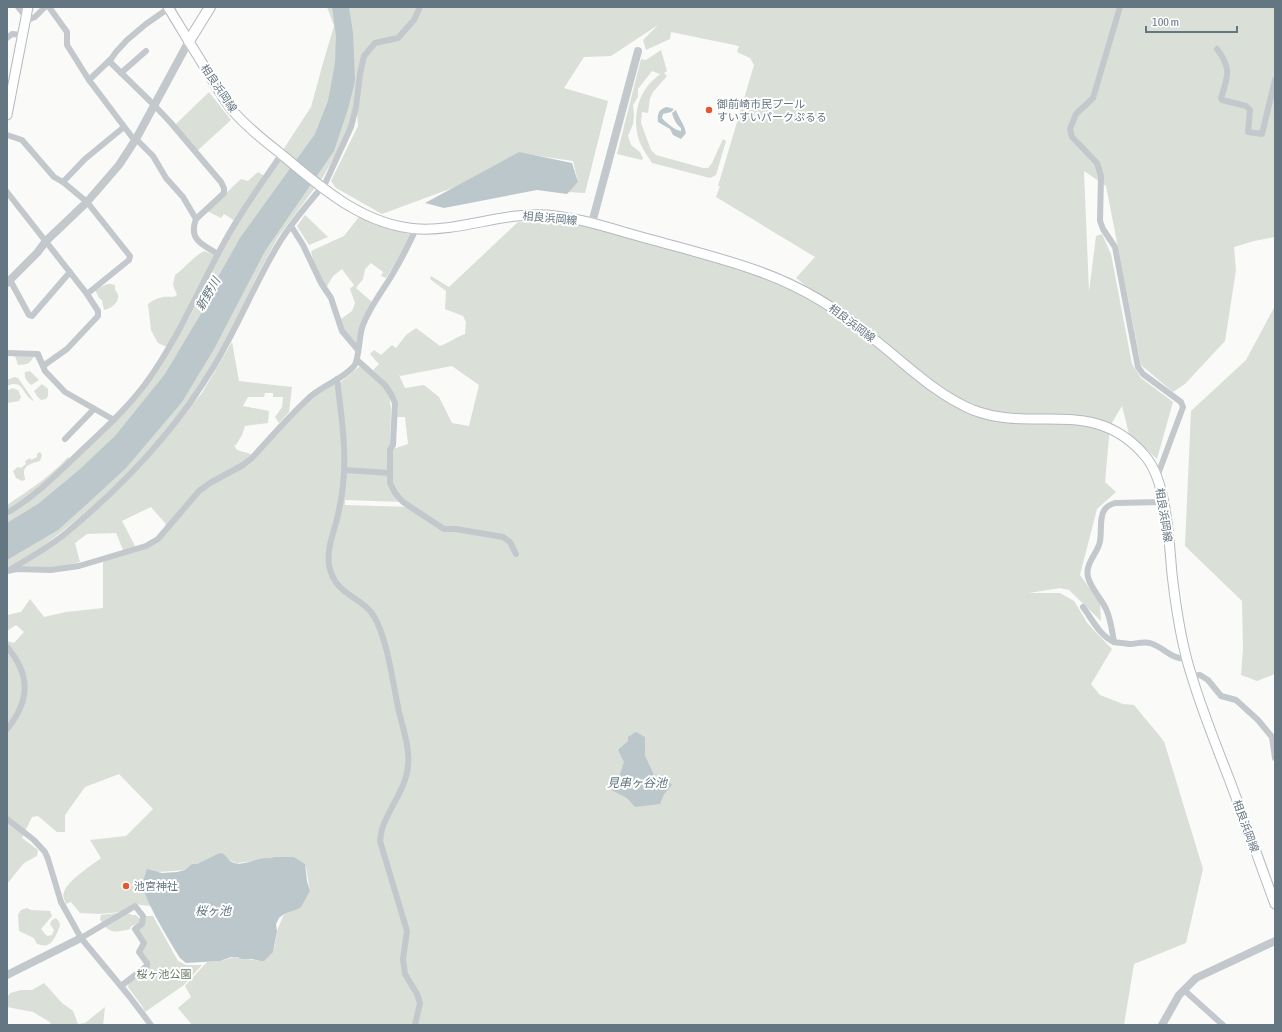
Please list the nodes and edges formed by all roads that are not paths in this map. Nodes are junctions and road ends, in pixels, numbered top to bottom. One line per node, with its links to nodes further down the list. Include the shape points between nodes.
1 (18, 7): 9 (street)
2 (28, 7): 9 (main road)
3 (45, 7): 9 (street, via 35,17)
4 (49, 7): 18 (street, via 67,32 67,45)
5 (210, 7): 12 (main road)
6 (420, 7): 27 (street, via 414,20 398,38 375,43 364,56 351,127)
7 (1120, 7): 49 (street, via 1093,98 1076,114 1070,128 1072,137 1097,163 1102,176 1100,221 1115,247 1138,367 1143,374 1181,402 1183,407)
8 (169, 8): 12 (main road, 相良浜岡線); 16 (street, via 127,40)
9 (26, 19): 10 (main road)
10 (23, 35): 11 (street, via 12,34); 21 (main road)
11 (7, 38)
12 (189, 41): 20 (street); 25 (main road, 相良浜岡線, via 234,112)
13 (1217, 49): 19 (street, via 1224,59 1228,76 1221,98 1246,106 1250,110 1248,132 1262,134)
14 (146, 51): 17 (street)
15 (638, 51): 31 (street)
16 (109, 61): 17 (street); 18 (street)
17 (121, 73): 20 (street)
18 (89, 80): 22 (street)
19 (1275, 80)
20 (154, 105): 24 (street); 30 (street, via 224,188 224,193 219,199)
21 (7, 115)
22 (124, 127): 24 (street); 26 (street, via 85,159)
23 (7, 135): 26 (street, via 22,140 54,177)
24 (135, 140): 29 (street, via 119,165); 30 (street, via 153,156)
25 (283, 156): 27 (main road, 相良浜岡線); 35 (street, via 237,220)
26 (63, 182): 29 (street)
27 (322, 187): 32 (street); 33 (main road, 相良浜岡線, via 362,214 389,224)
28 (7, 192): 34 (street)
29 (87, 202): 34 (street); 38 (street, via 130,256 129,260)
30 (196, 219): 35 (street, via 194,235 198,242)
31 (592, 223): 33 (main road, 相良浜岡線, via 529,214 457,226); 49 (main road, 相良浜岡線, via 712,256 776,278 842,314 926,383 959,403 979,412 1000,417 1070,419 1098,424 1132,443 1146,457)
32 (291, 226): 39 (street, via 331,298 342,331); 53 (street, via 259,278 215,365 176,423 117,487 66,533)
33 (416, 229): 39 (street, via 397,268 362,327)
34 (46, 241): 36 (street); 37 (street)
35 (218, 254): 45 (street, via 158,366)
36 (70, 272): 37 (street, via 32,316); 38 (street)
37 (9, 282)
38 (87, 294): 42 (street, via 98,311 98,316 67,349)
39 (358, 350): 41 (street)
40 (7, 353): 42 (street, via 38,354)
41 (357, 360): 43 (street, via 352,368); 48 (street, via 385,385 395,403)
42 (43, 366): 44 (street, via 66,392)
43 (337, 379): 47 (street); 53 (street, via 300,406 244,465 199,491 158,539 146,546 79,566 51,570)
44 (94, 409): 45 (street); 46 (street)
45 (114, 420): 51 (street, via 50,481)
46 (65, 439)
47 (344, 470): 48 (street); 69 (street, via 340,504 328,554 329,566 339,587 369,609 379,628 386,649 406,745 408,765 404,783 382,828 380,841 407,931 403,959 405,974 420,1003)
48 (390, 473): 52 (street, via 390,483 403,502 444,529 503,537 510,542)
49 (1157, 477): 50 (main road, 相良浜岡線)
50 (1164, 502): 55 (street, via 1115,504 1104,509 1101,537 1088,567 1088,575 1106,609); 57 (main road, 相良浜岡線, via 1175,604)
51 (7, 513)
52 (516, 554)
53 (8, 571)
54 (1083, 607): 55 (street, via 1103,635)
55 (1114, 642): 57 (street, via 1153,644 1172,656)
56 (7, 647): 59 (street, via 18,662 25,685 22,704)
57 (1186, 659): 58 (main road, 相良浜岡線)
58 (1191, 676): 60 (street, via 1200,675 1208,680 1221,696 1236,700 1258,720 1272,737); 62 (main road, 相良浜岡線)
59 (7, 729)
60 (1275, 758)
61 (7, 819): 63 (street, via 45,852 61,902)
62 (1275, 904)
63 (81, 938): 65 (street); 66 (street); 66 (street, via 135,906 143,916 142,924 135,929 144,943 139,952 147,962 146,966)
64 (1275, 941): 67 (street, via 1200,976)
65 (7, 975)
66 (121, 986): 68 (street)
67 (1184, 990): 70 (street); 71 (street)
68 (151, 1025)
69 (415, 1025)
70 (1162, 1025)
71 (1223, 1025)

